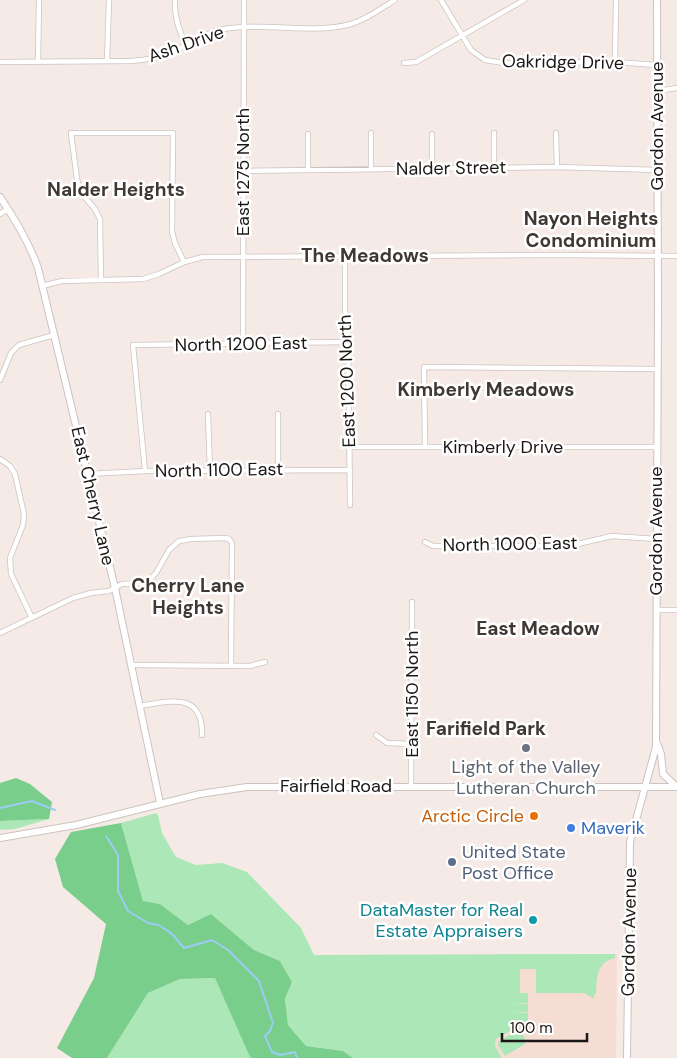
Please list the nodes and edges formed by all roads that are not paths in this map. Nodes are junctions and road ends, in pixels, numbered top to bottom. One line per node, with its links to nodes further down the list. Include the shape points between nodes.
1 (39, 0): 15 (street)
2 (109, 0): 13 (street)
3 (175, 0): 12 (street, via 178,25)
4 (244, 0): 10 (street, East 1275 North)
5 (395, 0): 10 (street, Ash Drive, via 349,25)
6 (441, 0): 11 (street, Oakridge Drive)
7 (524, 0): 11 (street)
8 (658, 0): 18 (main road, Gordon Avenue)
9 (616, 1): 16 (street)
10 (244, 28): 12 (street, Ash Drive, via 225,29); 32 (street, East 1275 North)
11 (462, 35): 16 (street, Oakridge Drive, via 471,50 485,60 504,63); 17 (street, via 416,62)
12 (186, 44): 13 (street, Ash Drive, via 151,59)
13 (107, 61): 15 (street, Ash Drive)
14 (0, 62): 15 (street, Ash Drive)
15 (38, 62)
16 (615, 62): 18 (street, Oakridge Drive)
17 (404, 63)
18 (657, 65): 20 (main road, Gordon Avenue)
19 (677, 88): 20 (street)
20 (658, 91): 31 (main road, Gordon Avenue)
21 (556, 132): 26 (street)
22 (371, 133): 28 (street)
23 (494, 133): 27 (street)
24 (308, 134): 30 (street)
25 (432, 134): 29 (street)
26 (557, 167): 27 (street, Nalder Street); 31 (street, Nalder Street)
27 (494, 168): 29 (street, Nalder Street)
28 (371, 169): 29 (street, Nalder Street); 30 (street, Nalder Street)
29 (432, 169)
30 (308, 170): 32 (street, Nalder Street)
31 (658, 170): 37 (main road, Gordon Avenue)
32 (244, 171): 39 (street, East 1275 North)
33 (0, 197): 34 (main road, East Cherry Lane)
34 (8, 209): 35 (street); 42 (main road, East Cherry Lane, via 33,252)
35 (0, 214)
36 (345, 256): 37 (street); 39 (street); 44 (street, East 1200 North)
37 (658, 256): 38 (street); 46 (main road, Gordon Avenue)
38 (677, 256)
39 (243, 257): 40 (street, via 203,257); 45 (street, East 1275 North)
40 (184, 262): 41 (street, via 143,279); 41 (street, via 172,232 173,132 71,132 81,193 100,219)
41 (101, 280): 42 (street, via 62,281)
42 (42, 286): 43 (main road, East Cherry Lane)
43 (54, 335): 47 (street, via 19,345 11,353); 58 (main road, East Cherry Lane)
44 (348, 342): 45 (street, North 1200 East); 50 (street, East 1200 North)
45 (242, 344): 56 (street, North 1200 East, via 133,345)
46 (658, 369): 51 (street, via 424,367); 52 (main road, Gordon Avenue)
47 (0, 380)
48 (208, 414): 57 (street)
49 (278, 414): 54 (street)
50 (350, 447): 51 (street, Kimberly Drive); 55 (street, East 1200 North)
51 (425, 447): 52 (street, Kimberly Drive)
52 (657, 447): 60 (main road, Gordon Avenue)
53 (0, 460): 66 (street, via 15,474 24,514 10,558 11,574)
54 (278, 470): 55 (street, North 1100 East); 57 (street, North 1100 East)
55 (350, 470): 59 (street, East 1200 North)
56 (145, 471): 57 (street, North 1100 East); 58 (street, North 1100 East)
57 (210, 471)
58 (88, 474): 62 (main road, East Cherry Lane)
59 (350, 506)
60 (656, 539): 61 (street, North 1000 East, via 612,536 570,546 433,546); 64 (main road, Gordon Avenue)
61 (425, 542)
62 (115, 588): 66 (street, via 73,598); 69 (main road, East Cherry Lane); 70 (street, via 150,579 179,541 229,539 232,543)
63 (412, 602): 75 (street, East 1150 North)
64 (656, 610): 65 (street); 74 (main road, Gordon Avenue)
65 (677, 610)
66 (32, 618): 67 (street)
67 (0, 633)
68 (265, 662): 70 (street, via 250,666)
69 (131, 665): 70 (street); 71 (main road, East Cherry Lane)
70 (231, 665)
71 (139, 706): 72 (street, via 173,701 188,704 200,716); 79 (main road, East Cherry Lane)
72 (202, 735)
73 (376, 735): 75 (street, via 387,743)
74 (656, 740): 77 (main road, Gordon Avenue, via 656,752); 78 (main road, via 662,754 663,774)
75 (411, 744): 76 (street, East 1150 North)
76 (411, 786): 77 (main road, Fairfield Road); 79 (main road, Fairfield Road, via 247,787)
77 (644, 786): 78 (main road, Fairfield Road); 81 (main road, Gordon Avenue, via 630,842)
78 (677, 787)
79 (160, 803): 80 (main road, Fairfield Road, via 76,825)
80 (0, 838)
81 (627, 1058)

